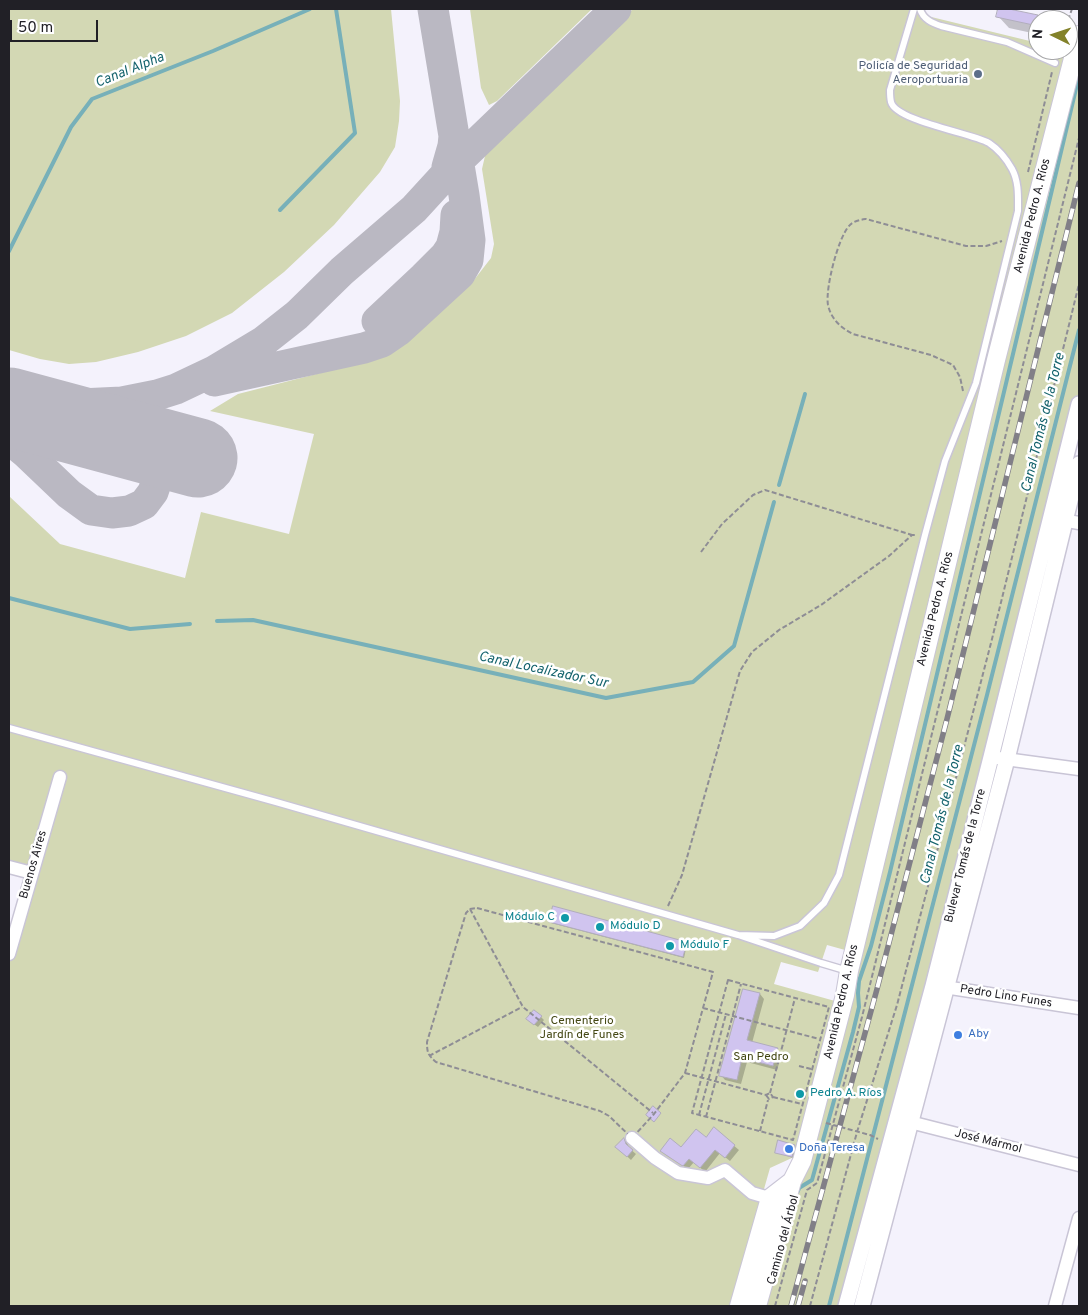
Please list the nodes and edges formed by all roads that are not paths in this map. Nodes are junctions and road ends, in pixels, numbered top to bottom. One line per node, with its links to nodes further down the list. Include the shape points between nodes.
1 (914, 9): 15 (lane, via 890,90 891,103 898,112 989,143 1001,153 1012,170 1018,190 1018,211 976,383 945,461 924,535 839,875 824,903 800,926 774,936)
2 (920, 9): 4 (lane, via 931,22 1007,42)
3 (1079, 35): 17 (main road, Avenida Pedro A. Ríos, via 996,360)
4 (1054, 63)
5 (1079, 404): 7 (street, Bulevar Tomás de la Torre)
6 (1079, 464): 7 (street, Bulevar Tomás de la Torre)
7 (1065, 520): 9 (street, Bulevar Tomás de la Torre); 10 (street, Bulevar Tomás de la Torre)
8 (9, 728): 15 (lane)
9 (992, 757): 10 (street); 18 (street, Bulevar Tomás de la Torre)
10 (1007, 759): 11 (street); 18 (street, Bulevar Tomás de la Torre)
11 (1079, 770)
12 (60, 777): 14 (street, Buenos Aires)
13 (9, 867): 14 (street)
14 (32, 873): 16 (street, Buenos Aires)
15 (738, 935): 17 (lane)
16 (9, 954)
17 (849, 971): 24 (main road, Avenida Pedro A. Ríos, via 802,1161)
18 (940, 987): 19 (street, Pedro Lino Funes); 20 (street, Bulevar Tomás de la Torre); 21 (street, Bulevar Tomás de la Torre)
19 (1079, 1008)
20 (897, 1118): 21 (street, José Mármol); 29 (street, Bulevar Tomás de la Torre)
21 (912, 1122): 23 (street, José Mármol); 30 (street, Bulevar Tomás de la Torre)
22 (632, 1138): 24 (street, via 678,1173 708,1178 725,1170 752,1193)
23 (1079, 1165)
24 (778, 1200): 26 (main road)
25 (1079, 1218): 31 (street)
26 (765, 1247): 27 (main road); 28 (main road)
27 (739, 1306)
28 (757, 1306)
29 (846, 1306)
30 (862, 1306)
31 (1055, 1306)

